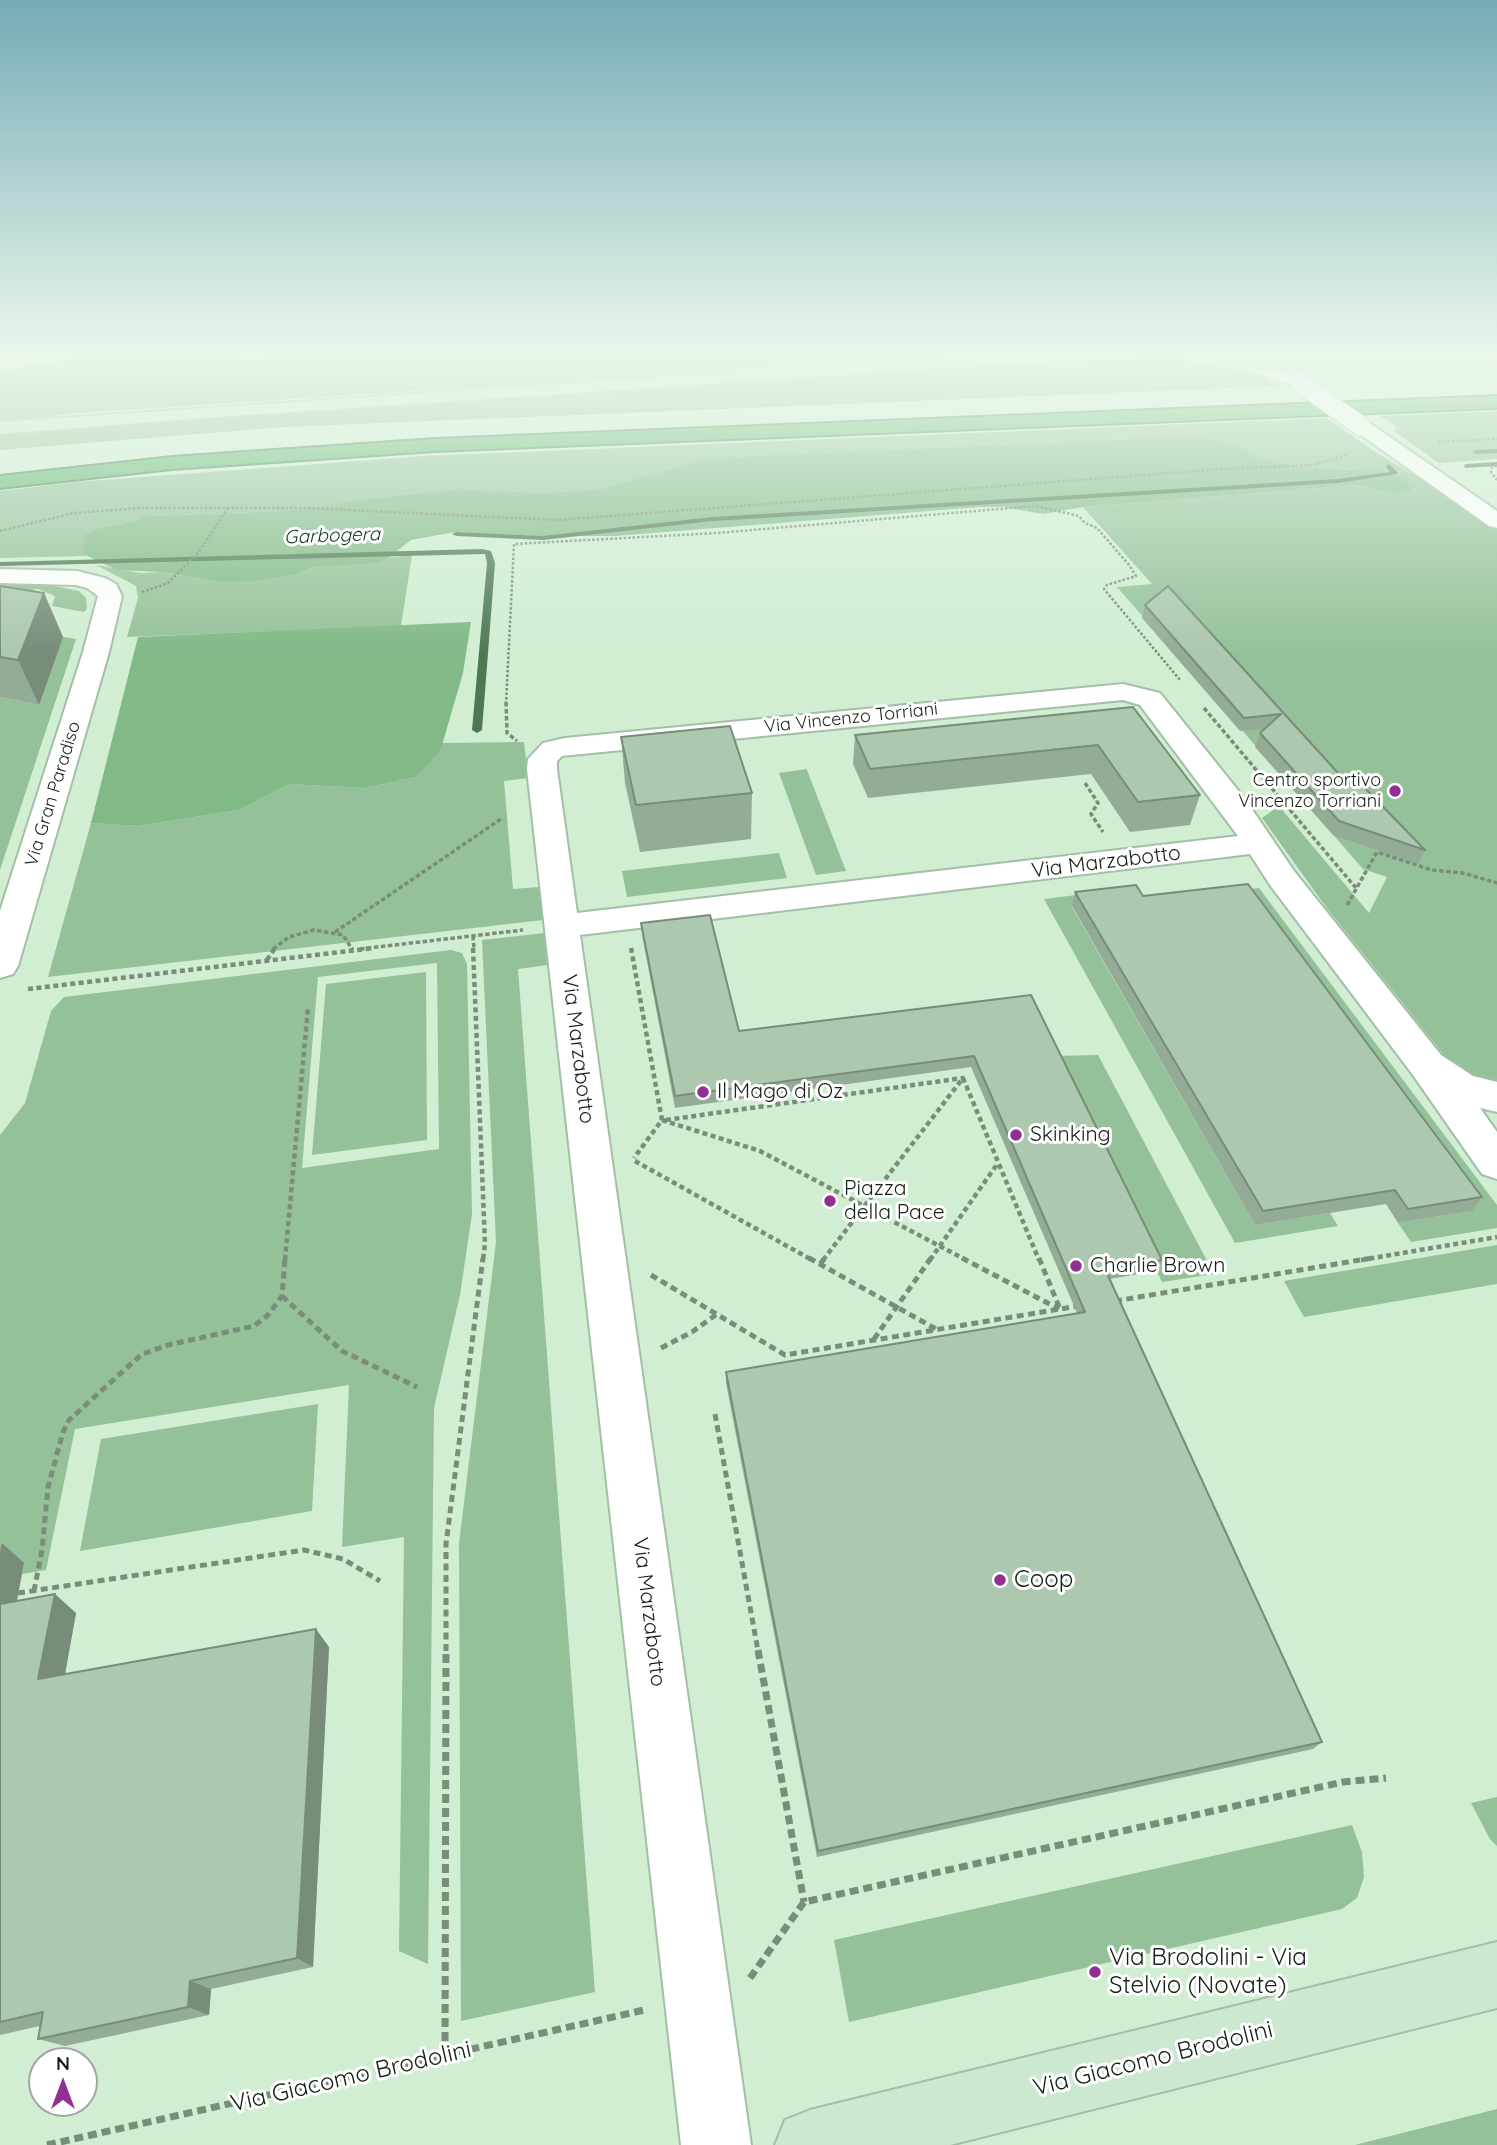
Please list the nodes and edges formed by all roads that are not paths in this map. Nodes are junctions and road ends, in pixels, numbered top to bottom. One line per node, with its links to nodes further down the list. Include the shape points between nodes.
1 (302, 454): 3 (highway)
2 (1402, 454): 4 (street, bridge)
3 (0, 482)
4 (1497, 521)
5 (0, 576): 8 (street, Via Gran Paradiso, via 77,578 107,589 108,609)
6 (1259, 843): 7 (street, Via Marzabotto); 7 (street, Via Vincenzo Torriani, via 1150,699 1134,693 584,745 559,748 543,759); 9 (street)
7 (562, 926): 13 (street, Via Marzabotto, via 647,1346)
8 (0, 966)
9 (1427, 1065): 10 (street, via 1459,1086); 11 (street)
10 (1497, 1097)
11 (1497, 1163)
12 (1497, 1975): 14 (main road, Via Giacomo Brodolini)
13 (716, 2145)
14 (810, 2145)

